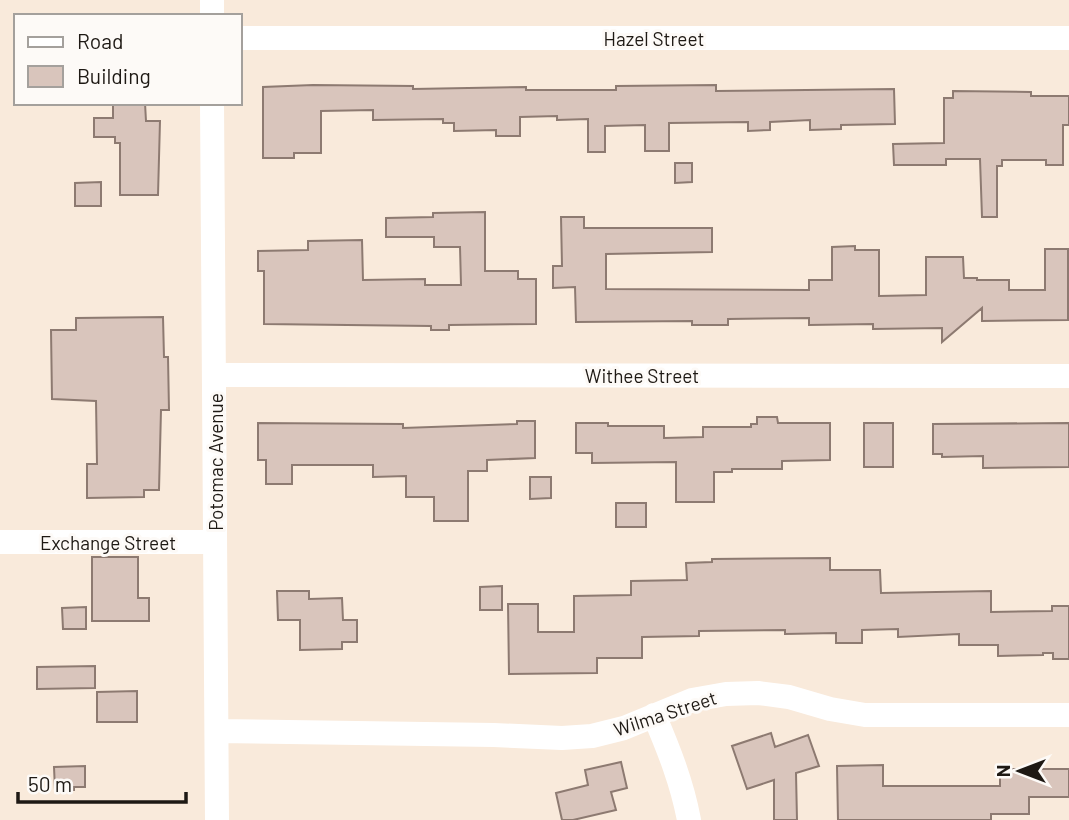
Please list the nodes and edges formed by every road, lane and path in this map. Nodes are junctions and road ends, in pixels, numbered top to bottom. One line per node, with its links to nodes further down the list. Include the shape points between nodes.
1 (242, 38): 2 (street, Hazel Street)
2 (1069, 38)
3 (212, 105): 4 (street, Potomac Avenue)
4 (215, 375): 5 (street, Withee Street); 7 (street, Potomac Avenue)
5 (1069, 376)
6 (0, 542): 7 (street, Exchange Street)
7 (215, 542): 10 (street, Potomac Avenue)
8 (654, 715): 9 (street, Wilma Street, via 692,700 758,693 865,715); 10 (street, Wilma Street, via 624,728 562,738); 12 (street, via 670,751)
9 (1069, 715)
10 (217, 731): 11 (street, Potomac Avenue)
11 (217, 820)
12 (689, 820)

